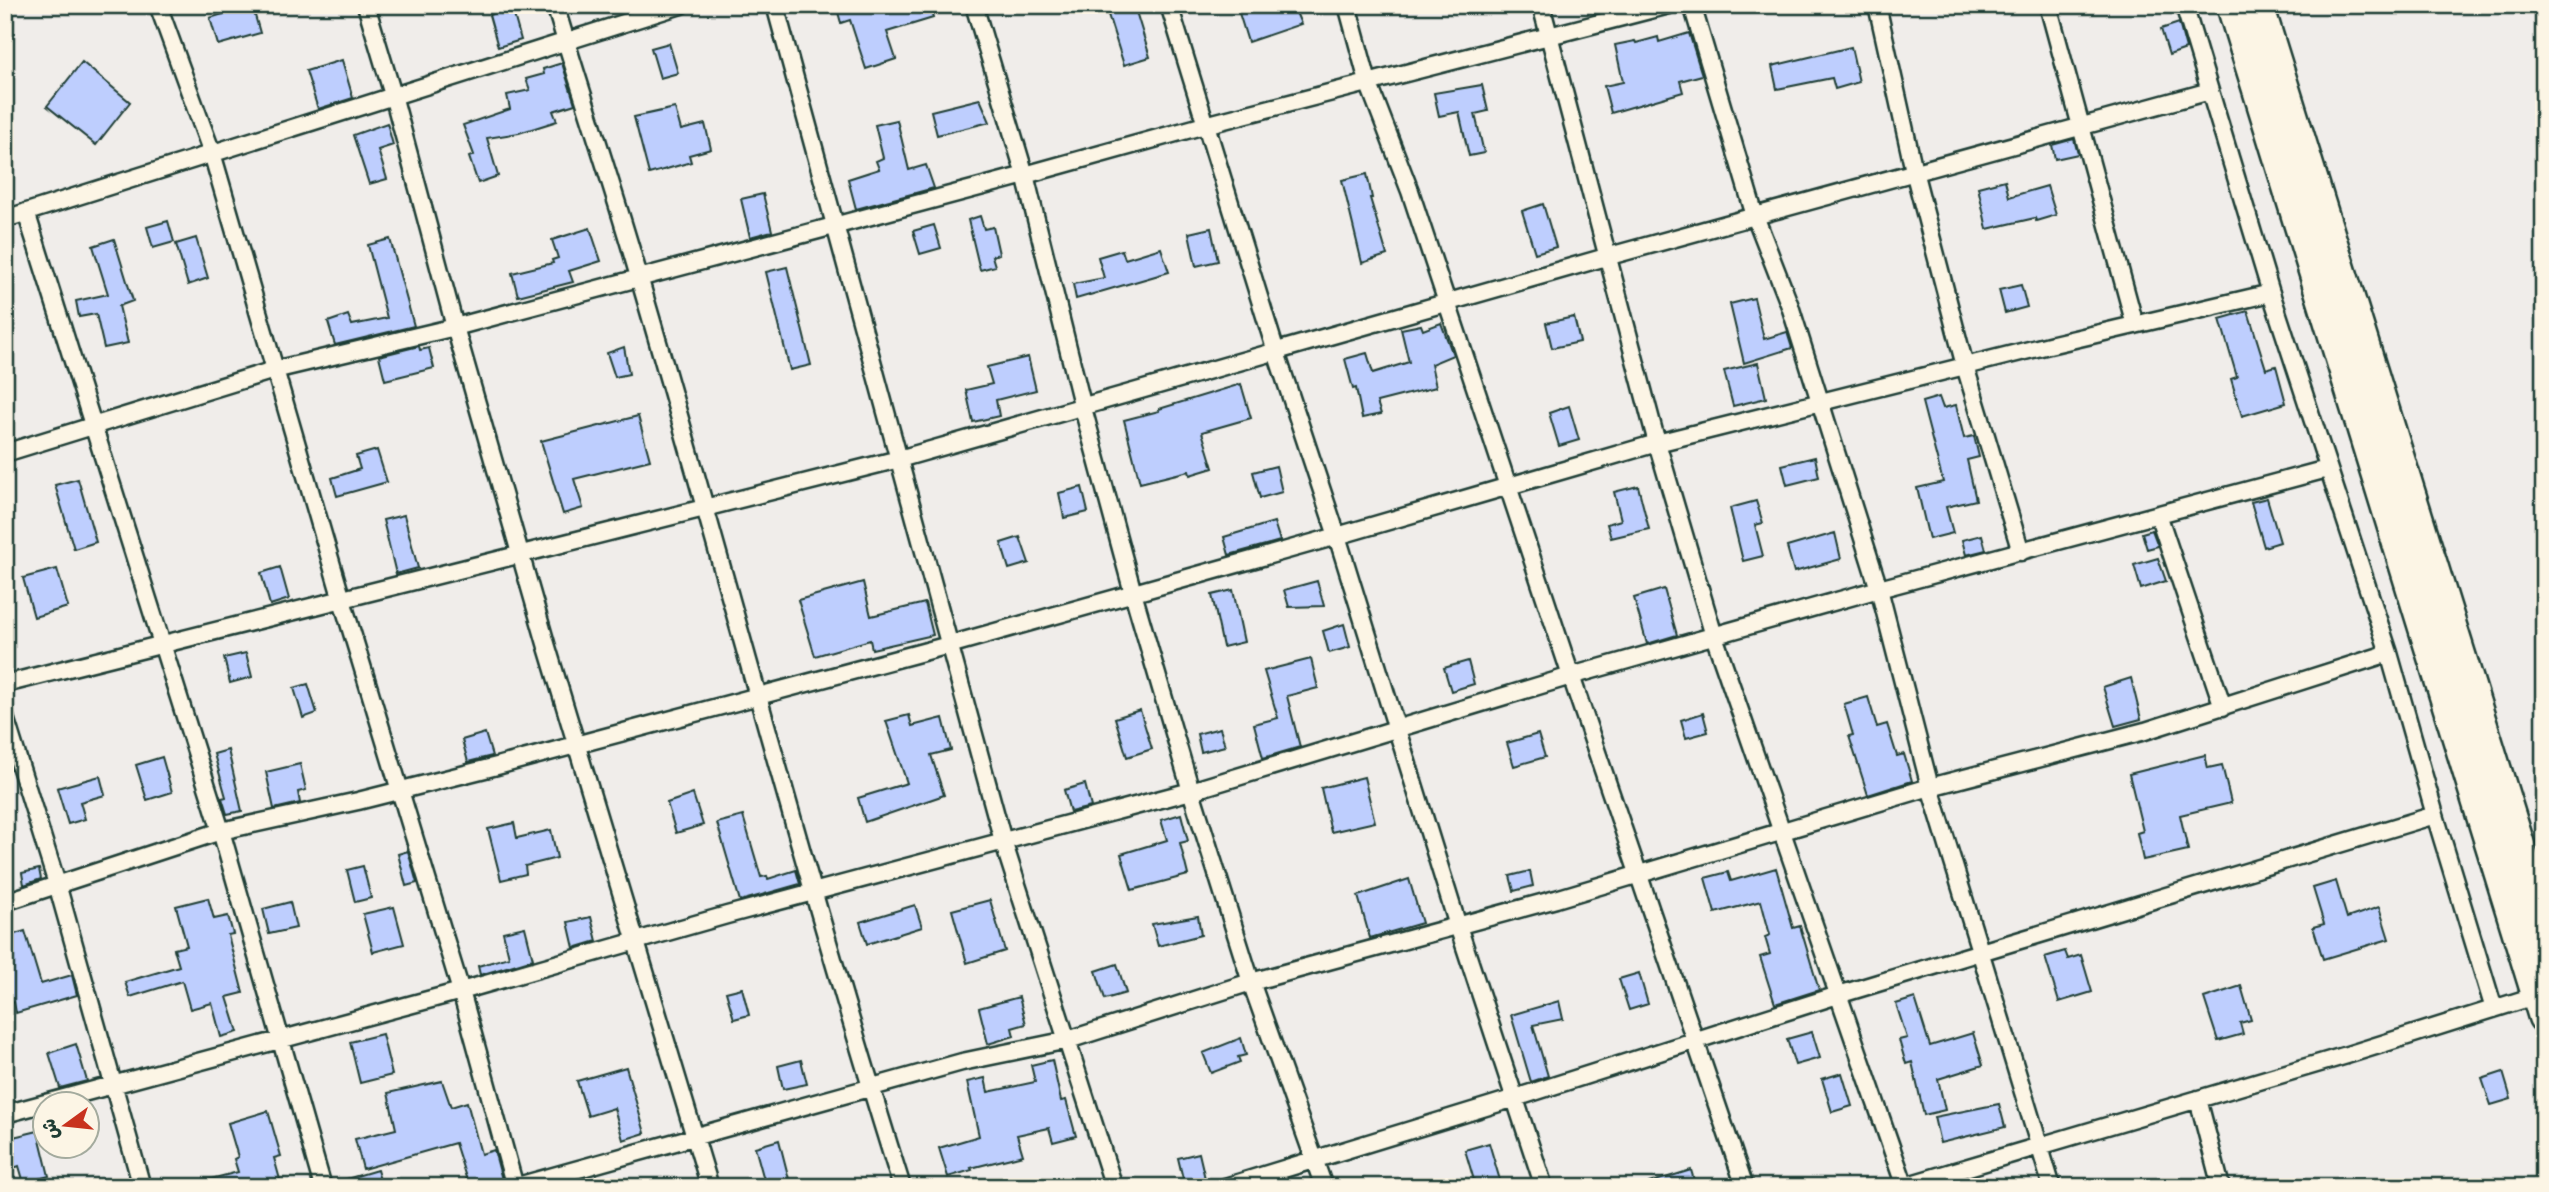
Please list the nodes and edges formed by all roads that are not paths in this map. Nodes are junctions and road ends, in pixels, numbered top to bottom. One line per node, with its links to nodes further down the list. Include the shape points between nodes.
1 (158, 5): 24 (street)
2 (366, 5): 21 (street)
3 (555, 5): 18 (street)
4 (681, 5): 18 (street)
5 (775, 5): 30 (street)
6 (974, 5): 26 (street)
7 (1169, 5): 22 (street)
8 (1347, 5): 19 (street)
9 (1541, 5): 17 (street)
10 (1670, 5): 17 (street)
11 (1692, 5): 28 (street)
12 (1877, 5): 25 (street)
13 (2048, 5): 23 (street)
14 (2185, 5): 20 (street)
15 (2232, 5): 85 (highway)
16 (2258, 5): 78 (highway)
17 (1549, 38): 19 (street); 31 (street)
18 (566, 41): 21 (street); 32 (street)
19 (1368, 82): 22 (street); 34 (street)
20 (2210, 90): 23 (street); 33 (street)
21 (393, 95): 24 (street); 36 (street)
22 (1205, 125): 26 (street); 37 (street)
23 (2080, 125): 25 (street); 35 (street)
24 (212, 153): 27 (street); 39 (street)
25 (1914, 171): 28 (street); 38 (street)
26 (1025, 175): 30 (street); 41 (street)
27 (26, 212): 29 (street); 42 (street)
28 (1755, 216): 31 (street); 40 (street, via 1790,306)
29 (5, 219)
30 (835, 225): 32 (street); 45 (street)
31 (1606, 257): 34 (street); 43 (street)
32 (639, 276): 36 (street); 48 (street)
33 (2272, 293): 35 (street); 46 (street)
34 (1448, 304): 37 (street); 47 (street)
35 (2135, 325): 38 (street)
36 (455, 327): 39 (street); 52 (street)
37 (1276, 352): 41 (street); 50 (street)
38 (1965, 366): 40 (street); 51 (street)
39 (274, 370): 42 (street); 55 (street)
40 (1820, 403): 43 (street); 53 (street)
41 (1083, 408): 45 (street); 54 (street)
42 (93, 424): 44 (street); 58 (street)
43 (1657, 443): 47 (street); 56 (street)
44 (5, 453)
45 (899, 458): 48 (street); 57 (street)
46 (2327, 469): 49 (street); 59 (street)
47 (1508, 487): 50 (street); 60 (street)
48 (704, 509): 52 (street); 62 (street)
49 (2158, 514): 51 (street); 63 (street)
50 (1337, 536): 54 (street); 65 (street)
51 (2021, 552): 53 (street)
52 (522, 554): 55 (street); 66 (street)
53 (1878, 589): 56 (street); 67 (street)
54 (1133, 593): 57 (street); 69 (street)
55 (342, 600): 58 (street); 68 (street)
56 (1714, 636): 60 (street); 72 (street)
57 (949, 645): 62 (street); 73 (street)
58 (161, 646): 61 (street); 71 (street)
59 (2389, 653): 63 (street); 70 (street)
60 (1571, 676): 65 (street); 74 (street)
61 (5, 684)
62 (757, 695): 66 (street); 76 (street)
63 (2223, 707): 67 (street)
64 (5, 717): 75 (street)
65 (1396, 730): 69 (street); 79 (street)
66 (576, 745): 68 (street); 80 (street)
67 (1930, 787): 72 (street); 81 (street)
68 (401, 790): 71 (street); 83 (street)
69 (1191, 791): 73 (street); 82 (street)
70 (2435, 815): 81 (street); 86 (street)
71 (220, 831): 75 (street); 87 (street)
72 (1782, 831): 74 (street); 84 (street)
73 (1003, 841): 76 (street); 88 (street)
74 (1639, 873): 79 (street); 89 (street)
75 (57, 884): 77 (street); 90 (street)
76 (814, 892): 80 (street); 91 (street)
77 (5, 902)
78 (2544, 925)
79 (1458, 926): 82 (street); 92 (street)
80 (638, 941): 83 (street); 95 (street)
81 (1979, 952): 84 (street); 96 (street)
82 (1251, 982): 88 (street); 97 (street)
83 (461, 991): 87 (street); 101 (street)
84 (1839, 995): 89 (street); 98 (street)
85 (2542, 1002): 86 (street)
86 (2494, 1009): 93 (street)
87 (280, 1040): 90 (street); 100 (street)
88 (1068, 1040): 91 (street, via 962,1062); 104 (street)
89 (1695, 1041): 92 (street); 108 (street)
90 (114, 1085): 94 (street); 99 (street)
91 (870, 1088): 95 (street); 103 (street)
92 (1516, 1098): 97 (street); 107 (street)
93 (2198, 1099): 96 (street); 110 (street)
94 (5, 1114)
95 (695, 1136): 101 (street); 102 (street)
96 (2039, 1147): 98 (street); 109 (street)
97 (1314, 1160): 105 (street); 106 (street)
98 (1903, 1186)
99 (142, 1187)
100 (323, 1187)
101 (515, 1187)
102 (710, 1187)
103 (902, 1187)
104 (1114, 1187)
105 (1224, 1187)
106 (1324, 1187)
107 (1544, 1187)
108 (1745, 1187)
109 (2052, 1187)
110 (2221, 1187)

